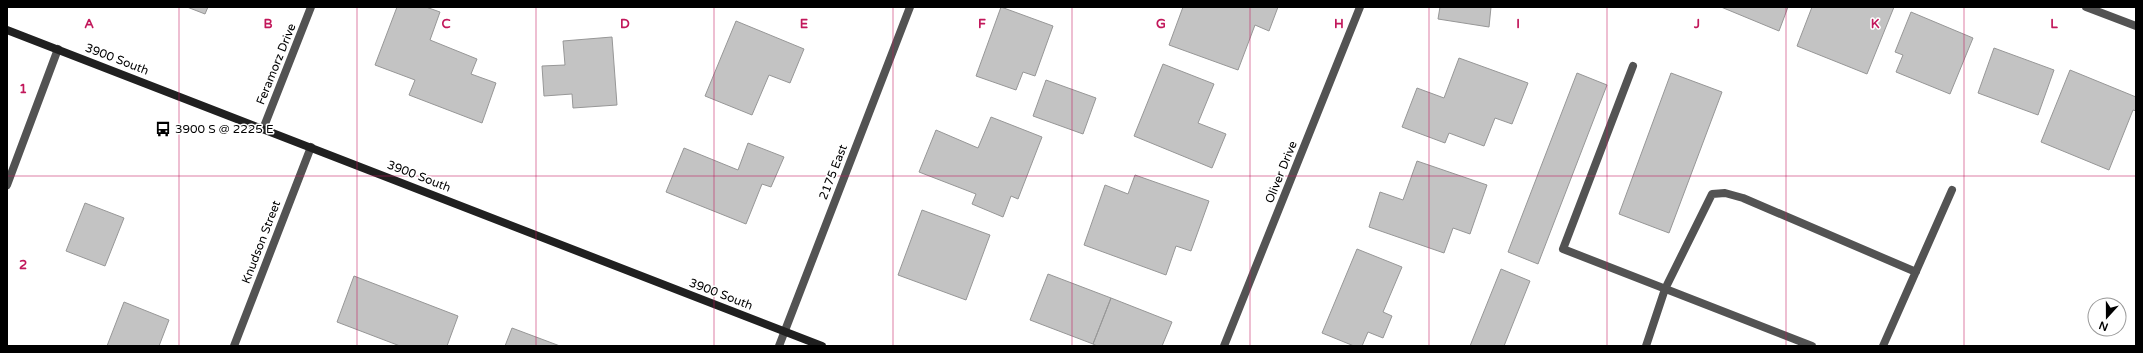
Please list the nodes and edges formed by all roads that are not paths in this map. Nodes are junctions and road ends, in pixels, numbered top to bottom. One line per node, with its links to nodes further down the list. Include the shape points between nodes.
1 (311, 7): 9 (street, Feramorz Drive)
2 (910, 7): 15 (street, 2175 East)
3 (1360, 7): 19 (street, Oliver Drive)
4 (2086, 7): 5 (street)
5 (2136, 26)
6 (7, 30): 7 (main road, 3900 South)
7 (58, 49): 9 (main road, 3900 South); 11 (street)
8 (1633, 66): 14 (street, via 1563,249)
9 (263, 129): 10 (main road, 3900 South)
10 (311, 147): 15 (main road, 3900 South); 16 (street, Knudson Street)
11 (7, 186)
12 (1952, 190): 13 (street)
13 (1916, 272): 14 (street, via 1725,192 1712,194); 22 (street)
14 (1665, 289): 20 (street); 21 (street)
15 (784, 332): 17 (street, 2175 East); 18 (main road, 3900 South)
16 (234, 346)
17 (779, 346)
18 (822, 346)
19 (1224, 346)
20 (1646, 346)
21 (1812, 346)
22 (1883, 346)

